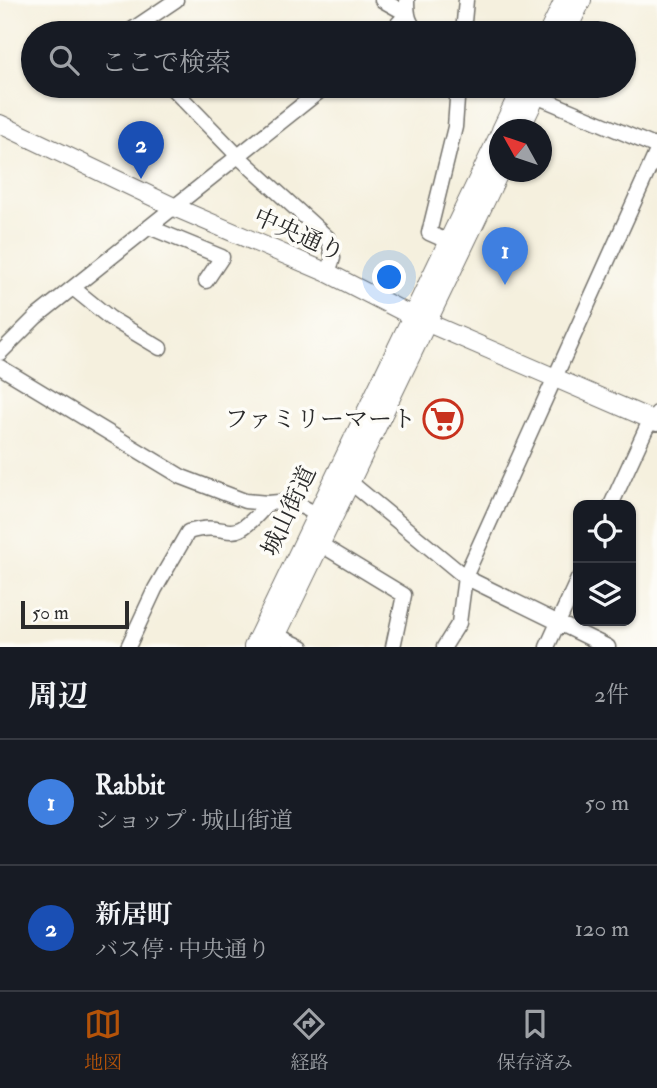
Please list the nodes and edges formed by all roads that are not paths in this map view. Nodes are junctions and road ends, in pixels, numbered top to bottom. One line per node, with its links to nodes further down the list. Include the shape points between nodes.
1 (176, 0): 7 (street)
2 (382, 0): 6 (street)
3 (466, 0): 8 (street)
4 (564, 0): 9 (street)
5 (582, 0): 10 (street)
6 (407, 7)
7 (145, 21)
8 (464, 21)
9 (554, 21)
10 (572, 21)
11 (182, 98): 22 (street)
12 (311, 98): 22 (street)
13 (457, 98): 26 (street, via 456,127 429,233)
14 (520, 98): 17 (street, 城山街道)
15 (525, 98): 18 (street)
16 (546, 98): 20 (street)
17 (507, 119)
18 (522, 119)
19 (0, 124): 24 (street, 中央通り)
20 (657, 149): 34 (street)
21 (489, 154): 26 (street, 城山街道)
22 (238, 156): 24 (street); 27 (street, via 328,238 332,258)
23 (493, 182): 30 (street, 城山街道)
24 (174, 207): 25 (street); 27 (street, 中央通り)
25 (149, 227): 28 (street, via 222,257); 29 (street)
26 (447, 241): 30 (street, 城山街道)
27 (328, 274): 30 (street, 中央通り)
28 (206, 281)
29 (73, 288): 31 (street, via 110,318); 32 (street)
30 (419, 319): 34 (street, 中央通り); 36 (street, 城山街道); 39 (street, 城山街道)
31 (160, 348)
32 (0, 353)
33 (0, 367): 38 (street, via 182,478 245,501)
34 (557, 377): 35 (street, 中央通り); 41 (street)
35 (655, 418): 37 (street)
36 (350, 482): 40 (street, 城山街道); 41 (street)
37 (614, 500)
38 (268, 503): 39 (street, via 290,501); 45 (street, via 248,527 236,533 201,529 188,533)
39 (315, 513): 46 (street, 城山街道)
40 (320, 544): 44 (street, 城山街道); 48 (street, via 404,595)
41 (465, 577): 43 (street); 49 (street, via 459,623)
42 (573, 590): 43 (street)
43 (558, 624): 50 (street); 51 (street)
44 (274, 641): 47 (street)
45 (128, 647)
46 (253, 647)
47 (302, 647)
48 (393, 647)
49 (444, 647)
50 (547, 647)
51 (608, 647)

